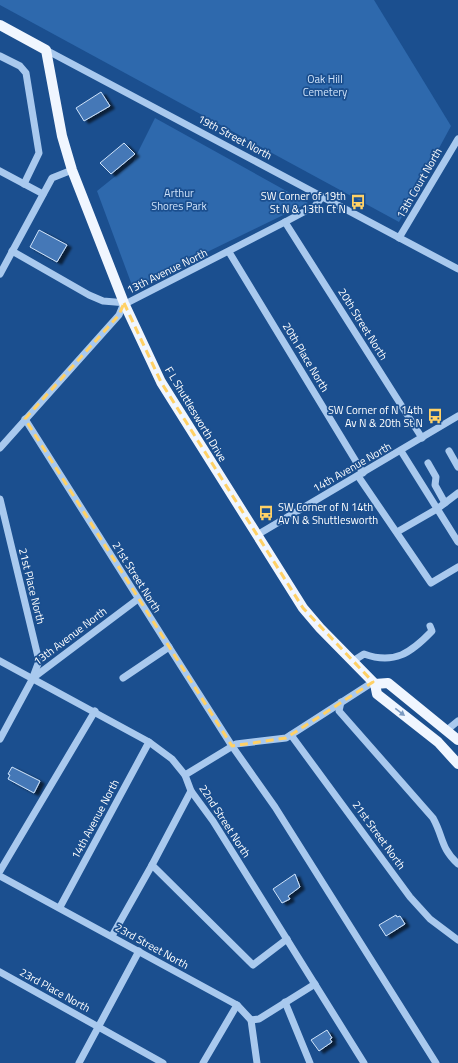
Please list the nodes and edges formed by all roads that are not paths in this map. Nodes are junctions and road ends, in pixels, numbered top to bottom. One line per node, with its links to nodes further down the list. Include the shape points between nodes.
1 (0, 25): 2 (main road, 19th Street North)
2 (46, 50): 5 (main road, F L Shuttlesworth Drive, via 62,136); 9 (street, 19th Street North)
3 (0, 56): 7 (street, via 20,66 26,74 40,153)
4 (458, 139): 11 (street, 13th Court North)
5 (72, 170): 8 (street, via 52,178); 16 (main road, F L Shuttlesworth Drive)
6 (1, 173): 7 (street)
7 (24, 184): 8 (street)
8 (43, 194): 12 (street)
9 (322, 197): 10 (street, 13th Avenue North, via 315,206); 11 (street, 19th Street North)
10 (285, 222): 13 (street, 13th Avenue North); 19 (street, 20th Street North)
11 (400, 238): 14 (street, 19th Street North)
12 (12, 251): 15 (street); 16 (street, via 88,295 103,301)
13 (229, 252): 16 (street, 13th Avenue North); 25 (street, 20th Place North)
14 (458, 269)
15 (0, 274)
16 (124, 303): 18 (street, 13th Avenue North, via 119,315); 31 (main road, F L Shuttlesworth Drive, via 161,382)
17 (458, 416): 19 (street, 14th Avenue North)
18 (25, 419): 20 (street, 13th Avenue North); 34 (street, 21st Street North)
19 (422, 438): 21 (street, 14th Avenue North)
20 (0, 448)
21 (401, 451): 25 (street, 14th Avenue North); 29 (street)
22 (449, 452): 24 (street)
23 (428, 463): 28 (street, via 436,477 434,485)
24 (458, 467)
25 (361, 475): 30 (street, 20th Place North); 31 (street, 14th Avenue North)
26 (458, 493): 28 (street)
27 (0, 499): 39 (street, 21st Place North, via 39,661)
28 (446, 503): 29 (street)
29 (437, 509): 30 (street); 32 (street)
30 (397, 532): 33 (street, 20th Place North, via 431,583)
31 (257, 535): 37 (main road, F L Shuttlesworth Drive, via 303,608)
32 (458, 542)
33 (458, 567)
34 (138, 599): 36 (street, 21st Street North); 39 (street, 13th Avenue North)
35 (430, 626): 37 (street, via 432,631 422,642 396,658 385,659 364,654)
36 (169, 647): 40 (street); 50 (street, 21st Street North)
37 (352, 660): 41 (main road, F L Shuttlesworth Drive)
38 (0, 661): 39 (street, 22nd Street North)
39 (33, 678): 43 (street, 22nd Street North); 47 (street, 13th Avenue North)
40 (123, 678)
41 (374, 683): 42 (street); 45 (main road, via 388,683); 51 (main road, F L Shuttlesworth Drive, one-way to 51, via 377,694 438,742)
42 (341, 702): 46 (street); 54 (street, via 339,711 433,818 444,847)
43 (95, 711): 49 (street, 22nd Street North); 56 (street)
44 (458, 722): 45 (street)
45 (447, 730): 48 (main road)
46 (291, 735): 50 (street, via 276,740); 61 (street, 21st Street North, via 410,896 430,919)
47 (0, 740)
48 (458, 740)
49 (150, 742): 52 (street, 22nd Street North, via 172,759); 58 (street, 14th Avenue North)
50 (232, 746): 52 (street); 75 (street, 21st Street North, via 279,814)
51 (458, 764)
52 (185, 775): 53 (street, 22nd Street North)
53 (191, 791): 55 (street); 60 (street, 22nd Street North, via 213,821)
54 (458, 864)
55 (152, 865): 59 (street); 60 (street, via 253,965)
56 (0, 871)
57 (0, 876): 58 (street, 23rd Street North)
58 (60, 908): 59 (street, 23rd Street North)
59 (112, 936): 62 (street, 23rd Street North)
60 (287, 939): 64 (street, 22nd Street North)
61 (458, 940)
62 (140, 951): 66 (street, 23rd Street North); 68 (street)
63 (0, 972): 68 (street, 23rd Place North)
64 (315, 984): 65 (street); 74 (street, 22nd Street North)
65 (286, 1002): 67 (street, via 259,1019); 73 (street)
66 (237, 1005): 67 (street, 23rd Street North); 71 (street)
67 (251, 1020): 72 (street)
68 (99, 1026): 69 (street); 70 (street, 23rd Place North)
69 (79, 1063)
70 (163, 1063)
71 (203, 1063)
72 (257, 1063)
73 (310, 1063)
74 (364, 1063)
75 (436, 1063)

